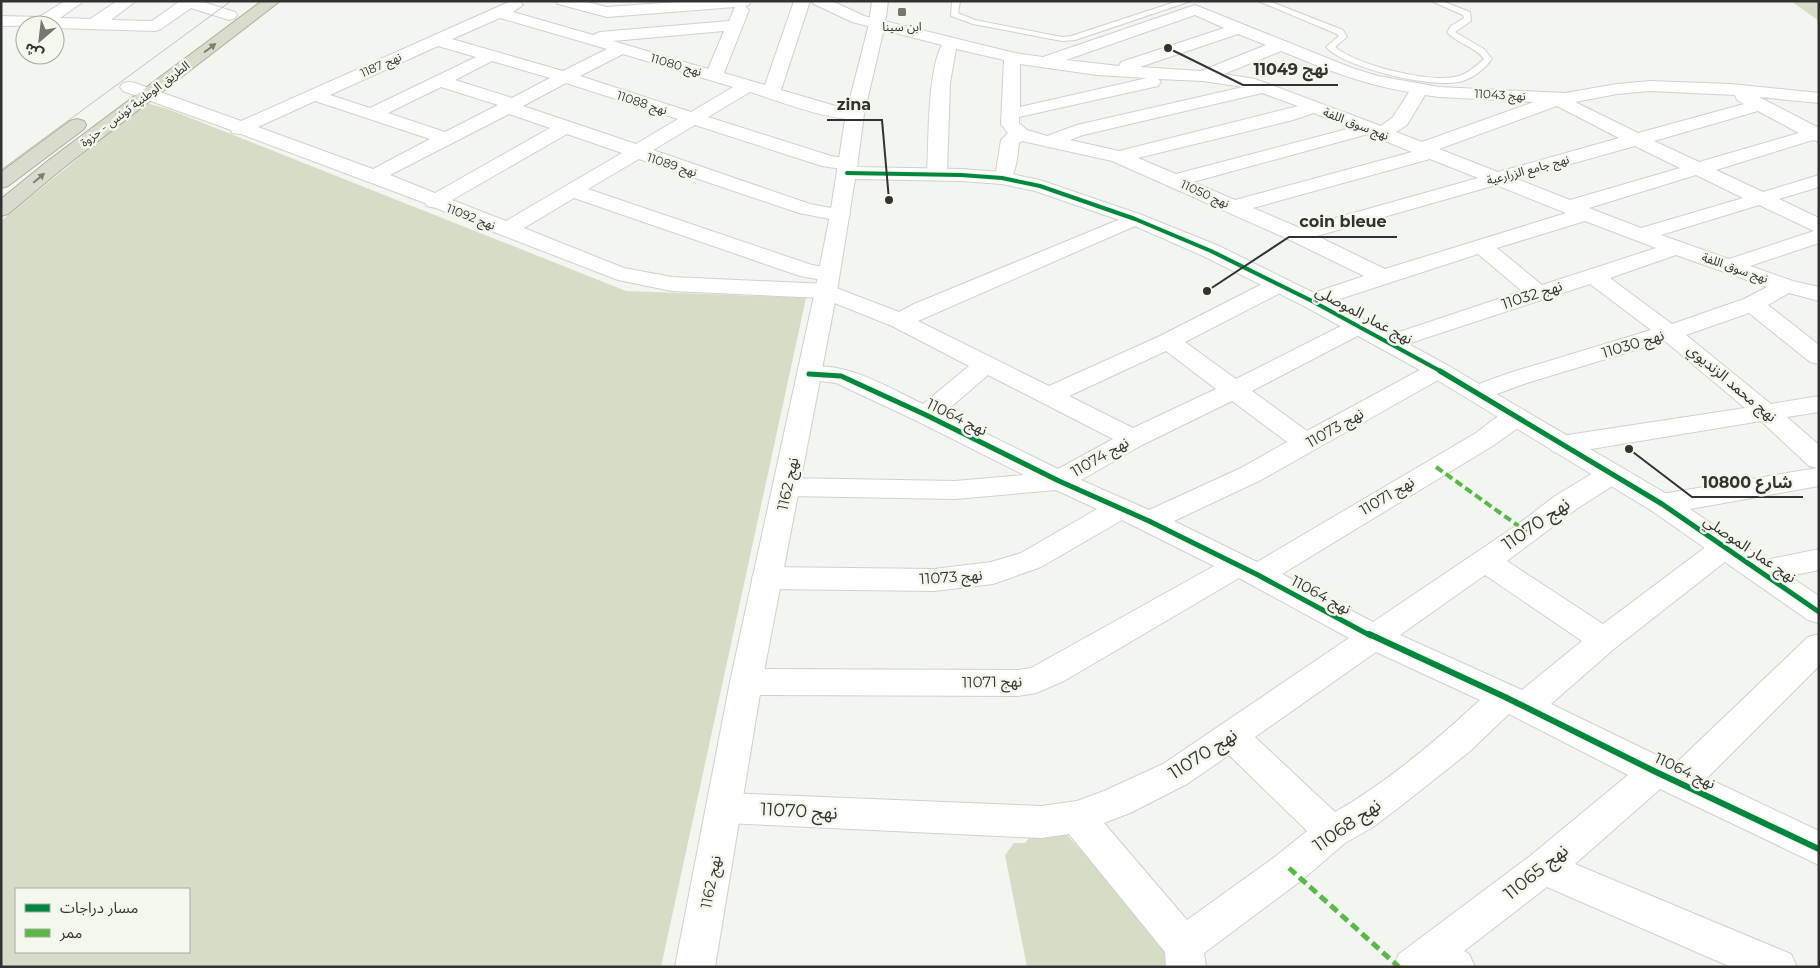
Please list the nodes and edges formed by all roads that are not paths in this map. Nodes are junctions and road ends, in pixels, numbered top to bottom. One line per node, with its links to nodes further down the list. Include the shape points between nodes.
1 (76, 1): 19 (street)
2 (128, 1): 24 (street)
3 (249, 1): 20 (highway, الطريق الوطنية تونس - حزوة)
4 (272, 1): 44 (highway, الطريق الوطنية تونس - حزوة, one-way to 4)
5 (524, 1): 16 (street, نهج 1187)
6 (564, 1): 13 (street, via 607,12)
7 (802, 1): 47 (street)
8 (820, 1): 17 (street, via 858,19)
9 (956, 1): 15 (lane, via 954,14 960,17 1062,39)
10 (1262, 1): 11 (lane, via 1340,32 1343,37 1330,47 1338,54 1392,73 1434,79 1461,78 1488,59 1451,32 1468,19 1467,14)
11 (1435, 1)
12 (190, 2): 20 (street); 24 (street, via 155,26)
13 (744, 2): 25 (street)
14 (15, 5): 18 (street)
15 (1191, 6): 26 (street, نهج 11043); 34 (street)
16 (498, 12): 27 (street, نهج 11080); 28 (street, نهج 1187)
17 (878, 13): 29 (street, نهج سوق اللفة); 56 (street, نهج 1162)
18 (1, 14)
19 (53, 15)
20 (229, 15): 35 (highway, الطريق الوطنية تونس - حزوة)
21 (1, 21): 22 (street)
22 (15, 21)
23 (65, 23): 24 (street)
24 (92, 25)
25 (735, 25): 27 (street); 38 (street)
26 (1239, 28): 30 (street, نهج 11043); 36 (street, via 1127,65)
27 (585, 38): 31 (street, نهج 11080)
28 (437, 40): 32 (street, نهج 11088); 48 (street, نهج 1187)
29 (952, 44): 33 (street, نهج سوق اللفة); 72 (street, via 947,47 943,70)
30 (1281, 45): 39 (street); 45 (street, نهج 11043, via 1346,72)
31 (620, 49): 38 (street, نهج 11080); 40 (street)
32 (490, 56): 40 (street, نهج 11088); 41 (street)
33 (1015, 58): 34 (street, نهج سوق اللفة); 54 (street, via 1012,61)
34 (1044, 63): 36 (street, نهج سوق اللفة)
35 (159, 65)
36 (1122, 72): 37 (street, نهج سوق اللفة)
37 (1178, 74): 39 (street, نهج سوق اللفة); 54 (street, via 1169,79 1043,108)
38 (714, 76): 42 (street, نهج 11080)
39 (1203, 76): 43 (street, نهج سوق اللفة)
40 (567, 78): 52 (street); 58 (street, نهج 11088)
41 (440, 81): 52 (street, نهج 11089); 55 (street)
42 (747, 86): 47 (street, نهج 11080); 58 (street)
43 (1263, 88): 53 (street, نهج سوق اللفة); 66 (street, via 1077,131)
44 (134, 89): 60 (street, نهج 11092); 83 (highway, الطريق الوطنية تونس - حزوة, one-way to 44, via 56,164)
45 (1420, 89): 50 (street, نهج 11043); 61 (street, via 1400,121)
46 (1731, 89): 49 (street, نهج 11043); 50 (street, نهج 11043, via 1641,87); 51 (street)
47 (772, 92): 56 (street, نهج 11080, via 837,112)
48 (312, 95): 55 (street); 60 (street, نهج 1187)
49 (1819, 98)
50 (1562, 99): 65 (street, via 1600,122); 67 (street)
51 (1759, 104): 63 (street); 65 (street, نهج جامع الزرارعية)
52 (511, 106): 59 (street, نهج 11089); 64 (street)
53 (1314, 108): 61 (street, نهج سوق اللفة); 69 (street)
54 (1010, 112): 62 (street, via 1010,124)
55 (372, 114): 64 (street)
56 (855, 114): 70 (street, نهج 1162)
57 (88, 116): 78 (highway, الطريق الوطنية تونس - حزوة)
58 (691, 119): 68 (street); 70 (street, نهج 11088)
59 (564, 128): 68 (street, نهج 11089); 81 (street)
60 (239, 129): 73 (street, نهج 11092)
61 (1374, 131): 67 (street, نهج سوق اللفة); 76 (street)
62 (1020, 134): 66 (street, نهج 11050); 74 (street, via 1010,140)
63 (1816, 135): 71 (street)
64 (445, 138): 73 (street)
65 (1638, 139): 71 (street); 75 (street, نهج جامع الزرارعية)
66 (1046, 142): 69 (street, نهج 11050)
67 (1426, 151): 75 (street, نهج سوق اللفة); 82 (street)
68 (636, 152): 79 (street); 85 (street, نهج 11089, via 806,209)
69 (1120, 157): 76 (street, نهج 11050)
70 (847, 168): 72 (street, نهج عمار الموصلي); 85 (street, نهج 1162)
71 (1700, 168): 80 (street); 84 (street)
72 (937, 174): 74 (street, نهج عمار الموصلي)
73 (374, 176): 81 (street, نهج 11092)
74 (1002, 178): 86 (street, نهج عمار الموصلي, via 1040,186)
75 (1494, 178): 84 (street, نهج سوق اللفة); 89 (street, نهج جامع الزرارعية)
76 (1174, 181): 82 (street, نهج 11050)
77 (1819, 181): 80 (street)
78 (1, 182)
79 (574, 191): 88 (street); 97 (street, via 808,271)
80 (1760, 198): 87 (street); 90 (street)
81 (434, 202): 88 (street, نهج 11092)
82 (1232, 206): 89 (street, نهج 11050)
83 (1, 210)
84 (1576, 210): 90 (street, نهج سوق اللفة); 92 (street)
85 (840, 215): 97 (street, نهج 1162)
86 (1135, 218): 98 (street, نهج عمار الموصلي); 104 (street)
87 (1819, 226)
88 (506, 230): 97 (street, نهج 11092, via 618,274 648,280 714,287)
89 (1298, 235): 95 (street, نهج 11050)
90 (1640, 235): 93 (street, نهج سوق اللفة)
91 (1819, 236): 94 (street)
92 (1481, 246): 95 (street); 100 (street)
93 (1675, 248): 94 (street, نهج سوق اللفة); 96 (street, نهج 11032)
94 (1729, 266): 99 (street, نهج سوق اللفة)
95 (1382, 276): 102 (street)
96 (1593, 276): 100 (street, نهج 11032); 106 (street, نهج محمد الزنديوي)
97 (827, 282): 104 (street); 112 (street, نهج 1162)
98 (1278, 284): 102 (street, نهج عمار الموصلي); 107 (street)
99 (1786, 286): 101 (street, نهج سوق اللفة); 103 (street, نهج 11030)
100 (1538, 292): 108 (street, نهج 11032)
101 (1819, 294)
102 (1312, 301): 105 (street, نهج عمار الموصلي)
103 (1752, 304): 106 (street, نهج 11030); 109 (street)
104 (900, 321): 110 (street)
105 (1359, 326): 108 (street, نهج عمار الموصلي); 113 (street, نهج 11074)
106 (1671, 332): 114 (street, نهج 11030); 117 (street, نهج محمد الزنديوي)
107 (1168, 340): 113 (street); 115 (street)
108 (1389, 343): 111 (street, نهج عمار الموصلي)
109 (1819, 357)
110 (986, 364): 115 (street); 118 (street)
111 (1438, 370): 114 (street, نهج عمار الموصلي); 121 (street, نهج 11073)
112 (809, 374): 118 (street, نهج 11064, via 841,376); 127 (street, نهج 1162)
113 (1233, 389): 120 (street, نهج 11074); 121 (street)
114 (1477, 393): 119 (street, نهج عمار الموصلي)
115 (1048, 396): 120 (street)
116 (1819, 404): 117 (street)
117 (1766, 411): 122 (street); 123 (street, نهج محمد الزنديوي)
118 (926, 415): 126 (street, نهج 11064)
119 (1516, 417): 122 (street, نهج عمار الموصلي); 134 (street, نهج 11071, via 1485,439)
120 (1133, 439): 126 (street, نهج 11074)
121 (1307, 444): 130 (street, نهج 11073)
122 (1561, 444): 124 (street, نهج عمار الموصلي)
123 (1819, 460)
124 (1610, 475): 128 (street, نهج عمار الموصلي); 133 (street, نهج 11070)
125 (1819, 477): 128 (street)
126 (1059, 481): 127 (street, نهج 11074, via 955,490); 129 (street, نهج 11064)
127 (787, 487): 136 (street, نهج 1162)
128 (1662, 504): 131 (street, نهج عمار الموصلي)
129 (1119, 509): 130 (street, نهج 11064); 136 (street, نهج 11073, via 1031,560 993,573 934,580)
130 (1149, 521): 134 (street, نهج 11064)
131 (1725, 548): 135 (street, نهج عمار الموصلي); 139 (street, نهج 11068)
132 (1819, 558): 135 (street)
133 (1484, 560): 138 (street, نهج 11070); 139 (street)
134 (1248, 571): 138 (street, نهج 11064); 141 (street, نهج 11071, via 1036,680 1018,683)
135 (1761, 571): 137 (street, نهج عمار الموصلي)
136 (767, 578): 141 (street, نهج 1162)
137 (1819, 612)
138 (1374, 637): 142 (street, نهج 11064); 143 (street, نهج 11070)
139 (1604, 640): 142 (street, نهج 11068)
140 (1819, 646): 144 (street, نهج 11065)
141 (746, 682): 145 (street, نهج 1162)
142 (1515, 702): 144 (street, نهج 11064); 147 (street, نهج 11068, via 1360,816)
143 (1232, 736): 146 (street, نهج 11070, via 1174,774); 147 (street)
144 (1668, 777): 148 (street, نهج 11064); 149 (street, نهج 11065)
145 (725, 808): 146 (street, نهج 11070, via 1040,822); 152 (street, نهج 1162)
146 (1078, 817): 150 (street, نهج 11068)
147 (1332, 832): 150 (street, نهج 11068)
148 (1819, 849)
149 (1543, 868): 151 (street, نهج 11065); 153 (street)
150 (1185, 956)
151 (1432, 963)
152 (695, 967)
153 (1777, 967)

